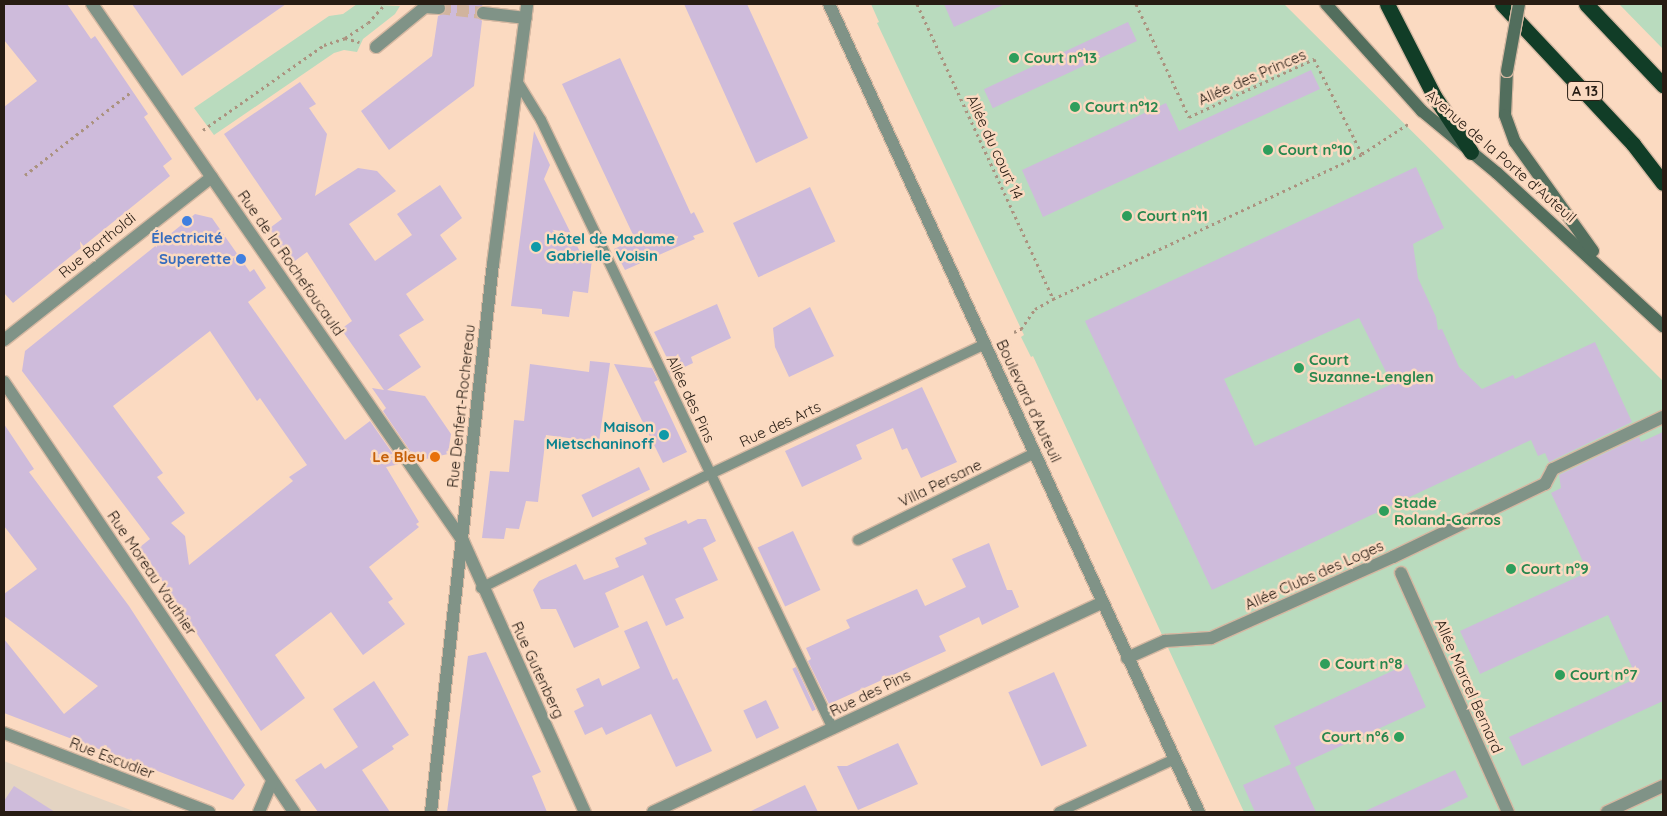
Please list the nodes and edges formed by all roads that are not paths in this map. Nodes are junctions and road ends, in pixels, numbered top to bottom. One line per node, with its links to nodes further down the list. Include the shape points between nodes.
1 (92, 4): 17 (street, Rue de la Rochefoucauld)
2 (527, 4): 12 (street, Rue Denfert-Rochereau)
3 (829, 4): 22 (street, Boulevard d'Auteuil)
4 (1326, 4): 16 (main road, Avenue de la Porte d'Auteuil, via 1422,111)
5 (1387, 4): 16 (highway, via 1434,96)
6 (1502, 4): 18 (highway, A 13, via 1627,137)
7 (1519, 4): 19 (main road, bridge, via 1506,70 1505,115 1515,142 1554,200)
8 (1586, 4): 15 (highway)
9 (424, 5): 10 (street); 13 (street)
10 (439, 8)
11 (482, 13): 12 (street)
12 (526, 18): 14 (street, Rue Denfert-Rochereau)
13 (376, 47)
14 (519, 84): 26 (lane, Allée des Pins, via 541,120); 28 (street, Rue Denfert-Rochereau, via 493,264)
15 (1663, 85)
16 (1471, 152): 19 (main road, Avenue de la Porte d'Auteuil)
17 (212, 177): 21 (street, Rue Bartholdi); 28 (street, Rue de la Rochefoucauld)
18 (1663, 183)
19 (1612, 275): 20 (main road, Avenue de la Porte d'Auteuil)
20 (1663, 326)
21 (4, 340)
22 (985, 344): 25 (street, Boulevard d'Auteuil); 26 (lane, Rue des Arts)
23 (4, 382): 36 (street, Rue Moreau Vauthier)
24 (1663, 417): 32 (street, Allée Clubs des Loges, via 1553,469 1545,484 1393,557 1211,638 1165,641)
25 (1035, 453): 27 (lane, Villa Persane); 31 (street, Boulevard d'Auteuil)
26 (710, 474): 30 (lane, Rue des Arts); 33 (lane, Allée des Pins)
27 (858, 540)
28 (463, 541): 30 (street, Rue Gutenberg); 41 (street, Rue Denfert-Rochereau)
29 (1401, 573): 46 (street, Allée Marcel Bernard)
30 (482, 588): 42 (street, Rue Gutenberg)
31 (1101, 603): 32 (street, Boulevard d'Auteuil); 33 (street, Rue des Pins)
32 (1128, 658): 35 (street, Boulevard d'Auteuil)
33 (832, 729): 43 (street, Rue des Pins)
34 (4, 733): 38 (street, Rue Escudier)
35 (1175, 760): 44 (lane); 45 (street, Boulevard d'Auteuil)
36 (272, 782): 39 (street); 40 (street, Rue Moreau Vauthier)
37 (1663, 786): 47 (street)
38 (209, 812)
39 (259, 812)
40 (294, 812)
41 (431, 812)
42 (585, 812)
43 (653, 812)
44 (1059, 812)
45 (1199, 812)
46 (1508, 812)
47 (1607, 812)

